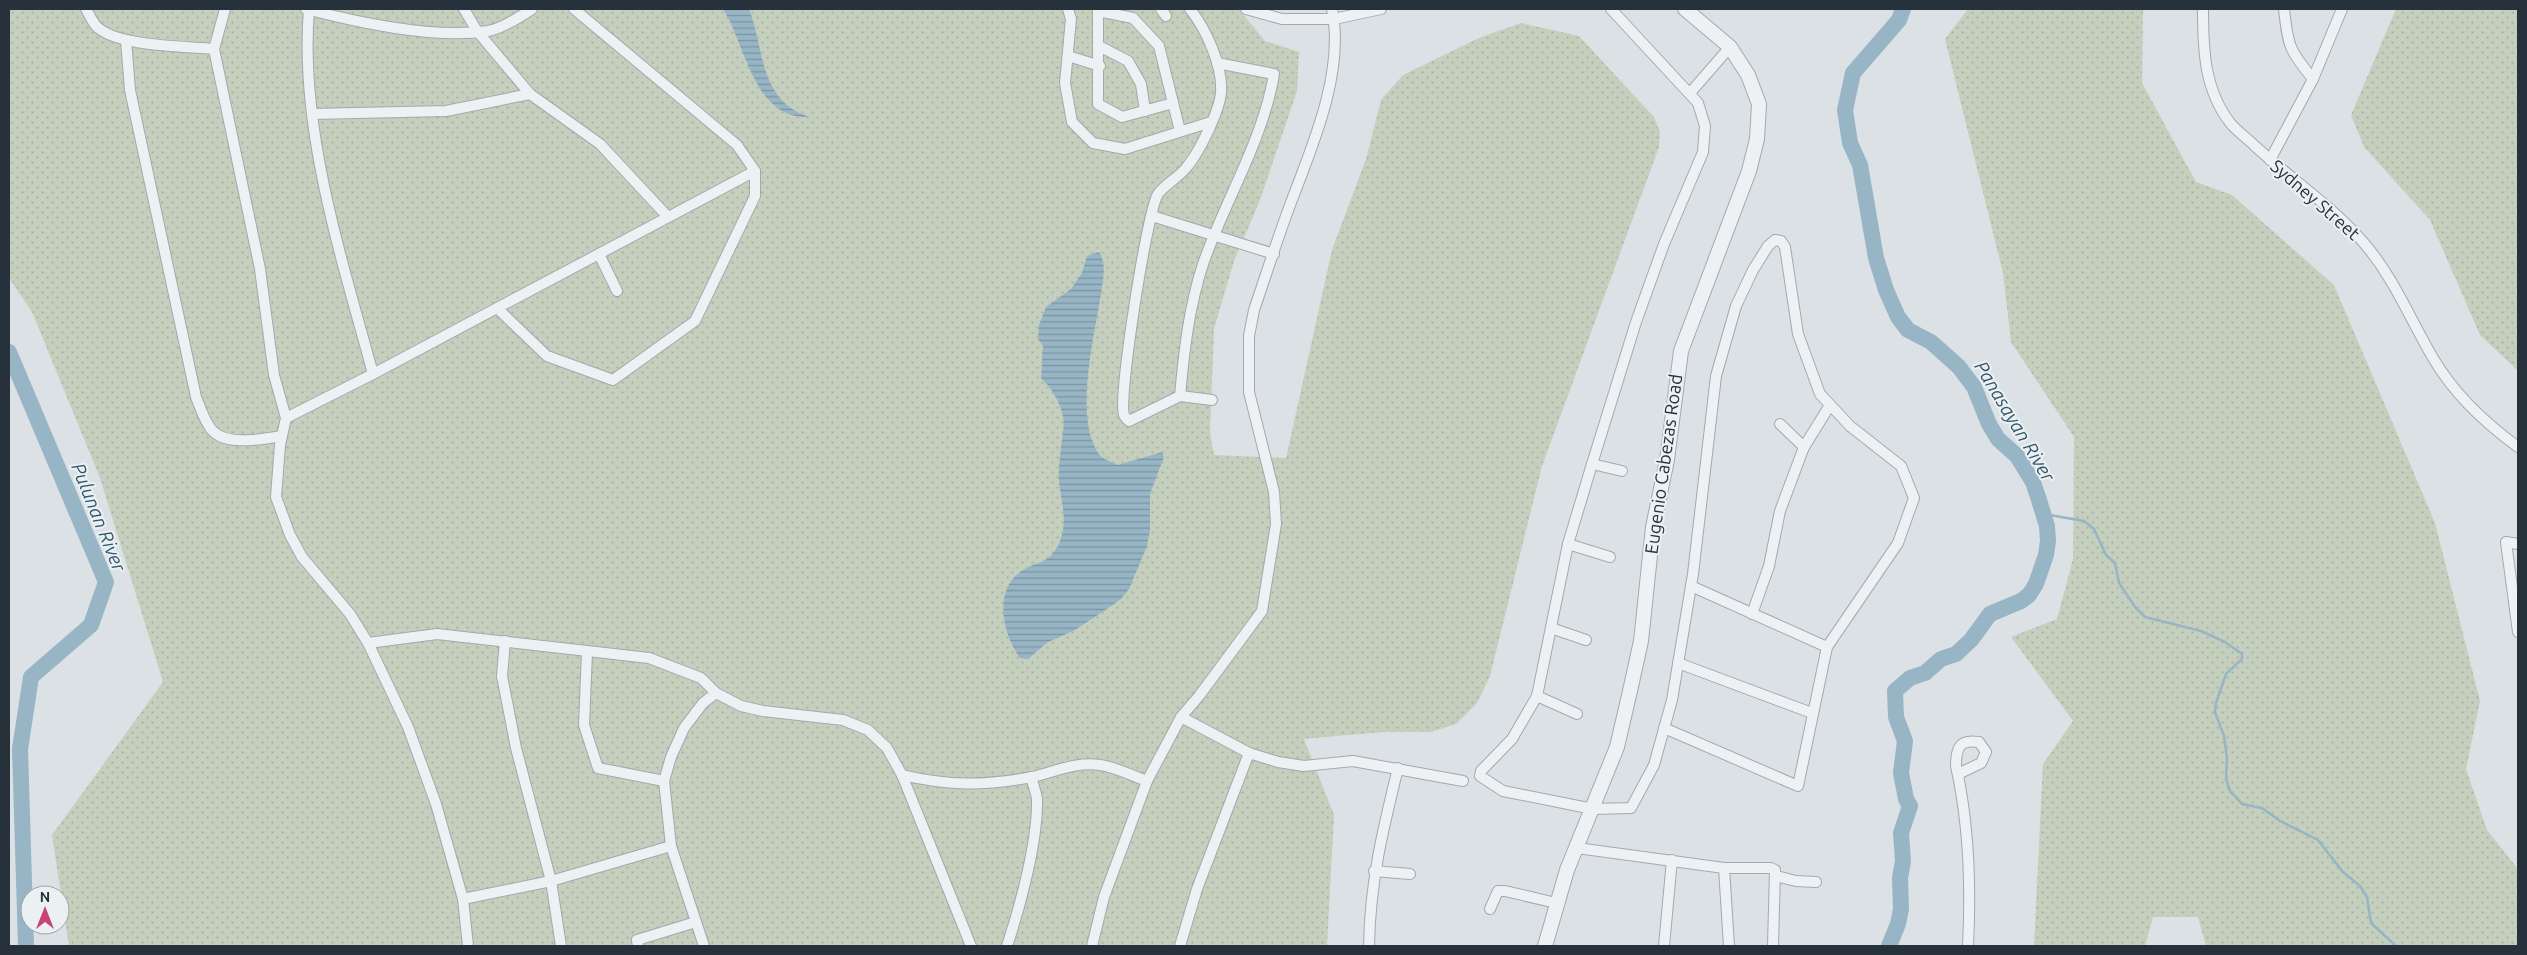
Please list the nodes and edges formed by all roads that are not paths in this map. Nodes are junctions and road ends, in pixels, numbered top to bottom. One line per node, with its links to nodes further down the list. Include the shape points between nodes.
1 (86, 9): 20 (street, via 96,25 106,33)
2 (225, 9): 23 (street)
3 (308, 9): 19 (street, via 399,29); 32 (street)
4 (464, 9): 19 (street)
5 (532, 9): 19 (street, via 489,31)
6 (574, 9): 36 (street, via 737,146)
7 (1068, 9): 24 (street, via 1071,20)
8 (1190, 9): 25 (street, via 1209,41)
9 (1246, 9): 18 (street, via 1282,19)
10 (1332, 9): 18 (street)
11 (1381, 9): 18 (street)
12 (1611, 9): 28 (street)
13 (1685, 9): 22 (street, Eugenio Cabezas Road)
14 (2203, 9): 35 (street, Sydney Street, via 2206,72 2214,94 2231,124)
15 (2284, 9): 27 (street, via 2293,54)
16 (2342, 9): 27 (street)
17 (1098, 10): 21 (street); 30 (street, via 1133,18 1159,46)
18 (1334, 20): 41 (street, via 1332,75 1315,142)
19 (477, 31): 29 (street)
20 (126, 40): 23 (street); 50 (street, via 130,90 196,397 209,428 221,435 233,440)
21 (1099, 46): 26 (street); 31 (street, via 1128,61 1141,84)
22 (1730, 47): 28 (street); 82 (street, Eugenio Cabezas Road, via 1756,93 1759,120 1755,153 1681,351 1667,460 1653,527 1641,641 1617,747)
23 (214, 49): 48 (street, via 260,269 274,375)
24 (1068, 56): 26 (street); 34 (street, via 1066,83 1072,122 1093,143 1125,149)
25 (1217, 63): 33 (street, via 1221,93); 39 (street, via 1274,74 1258,132)
26 (1100, 66): 31 (street, via 1098,104 1122,117)
27 (2313, 79): 35 (street)
28 (1690, 93): 53 (street, via 1698,104 1705,126 1702,152 1636,322)
29 (530, 94): 32 (street, via 446,112); 38 (street, via 600,144)
30 (1173, 103): 31 (street); 34 (street)
31 (1145, 110)
32 (312, 114): 44 (street, via 329,213)
33 (1211, 122): 34 (street); 37 (street, via 1201,148 1186,169 1158,194)
34 (1180, 131)
35 (2270, 160): 52 (street, Sydney Street, via 2335,214 2383,265 2434,360 2491,427)
36 (755, 171): 38 (street); 43 (street, via 755,196 695,321 613,380 547,356)
37 (1152, 216): 39 (street); 45 (street, via 1138,274 1124,414 1128,421)
38 (668, 217): 40 (street)
39 (1214, 235): 41 (street); 45 (street, via 1190,310)
40 (598, 254): 42 (street); 43 (street)
41 (1274, 254): 72 (street, via 1254,310 1249,336 1249,392 1274,492 1276,524 1262,612)
42 (617, 291)
43 (498, 308): 44 (street)
44 (373, 374): 48 (street)
45 (1180, 396): 46 (street)
46 (1212, 400)
47 (1830, 405): 51 (street); 58 (street, via 1820,394 1798,334 1785,247 1781,241 1774,240 1752,270 1736,306 1716,376); 65 (street, via 1850,426 1901,466 1914,498 1898,543)
48 (286, 418): 50 (street)
49 (1780, 424): 51 (street)
50 (282, 436): 64 (street, via 276,497 283,518 302,557 350,614)
51 (1804, 447): 59 (street, via 1780,511 1769,566)
52 (2518, 447)
53 (1592, 464): 54 (street); 55 (street)
54 (1622, 471)
55 (1568, 544): 57 (street); 60 (street)
56 (2518, 544): 61 (street, via 2506,542)
57 (1610, 556)
58 (1691, 586): 59 (street); 67 (street)
59 (1752, 614): 65 (street)
60 (1552, 628): 62 (street); 69 (street)
61 (2518, 632)
62 (1586, 640)
63 (505, 641): 64 (street, via 437,634); 66 (street); 90 (street, via 502,676 516,748)
64 (368, 643): 92 (street, via 408,727 436,804)
65 (1827, 648): 70 (street)
66 (587, 652): 68 (street, via 649,658 700,678); 79 (street, via 584,724 598,768)
67 (1678, 663): 70 (street); 73 (street)
68 (716, 693): 77 (street, via 741,706 843,720 868,730 887,748); 79 (street, via 703,703 684,728)
69 (1537, 696): 71 (street); 82 (street, via 1512,739 1481,770 1480,776 1503,791)
70 (1812, 713): 73 (street, via 1798,786)
71 (1577, 714)
72 (1181, 717): 74 (street); 80 (street)
73 (1664, 728): 82 (street, via 1654,765 1631,808)
74 (1249, 753): 75 (street, via 1304,766 1353,761); 103 (street, via 1197,889)
75 (1398, 768): 81 (street); 87 (street)
76 (1958, 774): 109 (street, via 1967,852)
77 (902, 775): 78 (street, via 972,786); 100 (street)
78 (1031, 777): 80 (street, via 1073,766 1100,764); 101 (street, via 1037,799 1032,844 1018,913)
79 (664, 781): 83 (street)
80 (1147, 781): 102 (street, via 1104,897)
81 (1463, 781)
82 (1593, 810): 84 (street, Eugenio Cabezas Road)
83 (671, 846): 90 (street); 95 (street)
84 (1577, 848): 85 (street); 93 (street, Eugenio Cabezas Road)
85 (1672, 860): 86 (street); 106 (street)
86 (1724, 868): 89 (street, via 1771,868); 107 (street)
87 (1374, 871): 88 (street); 104 (street, via 1369,907)
88 (1410, 874)
89 (1776, 876): 91 (street); 108 (street)
90 (551, 881): 92 (street); 97 (street)
91 (1816, 882)
92 (463, 899): 96 (street)
93 (1556, 903): 94 (street, via 1505,890 1498,891); 105 (street, Eugenio Cabezas Road)
94 (1490, 909)
95 (696, 922): 98 (street, via 637,940); 99 (street)
96 (468, 946)
97 (561, 946)
98 (638, 946)
99 (704, 946)
100 (971, 946)
101 (1007, 946)
102 (1092, 946)
103 (1180, 946)
104 (1369, 946)
105 (1545, 946)
106 (1664, 946)
107 (1729, 946)
108 (1773, 946)
109 (1968, 946)

